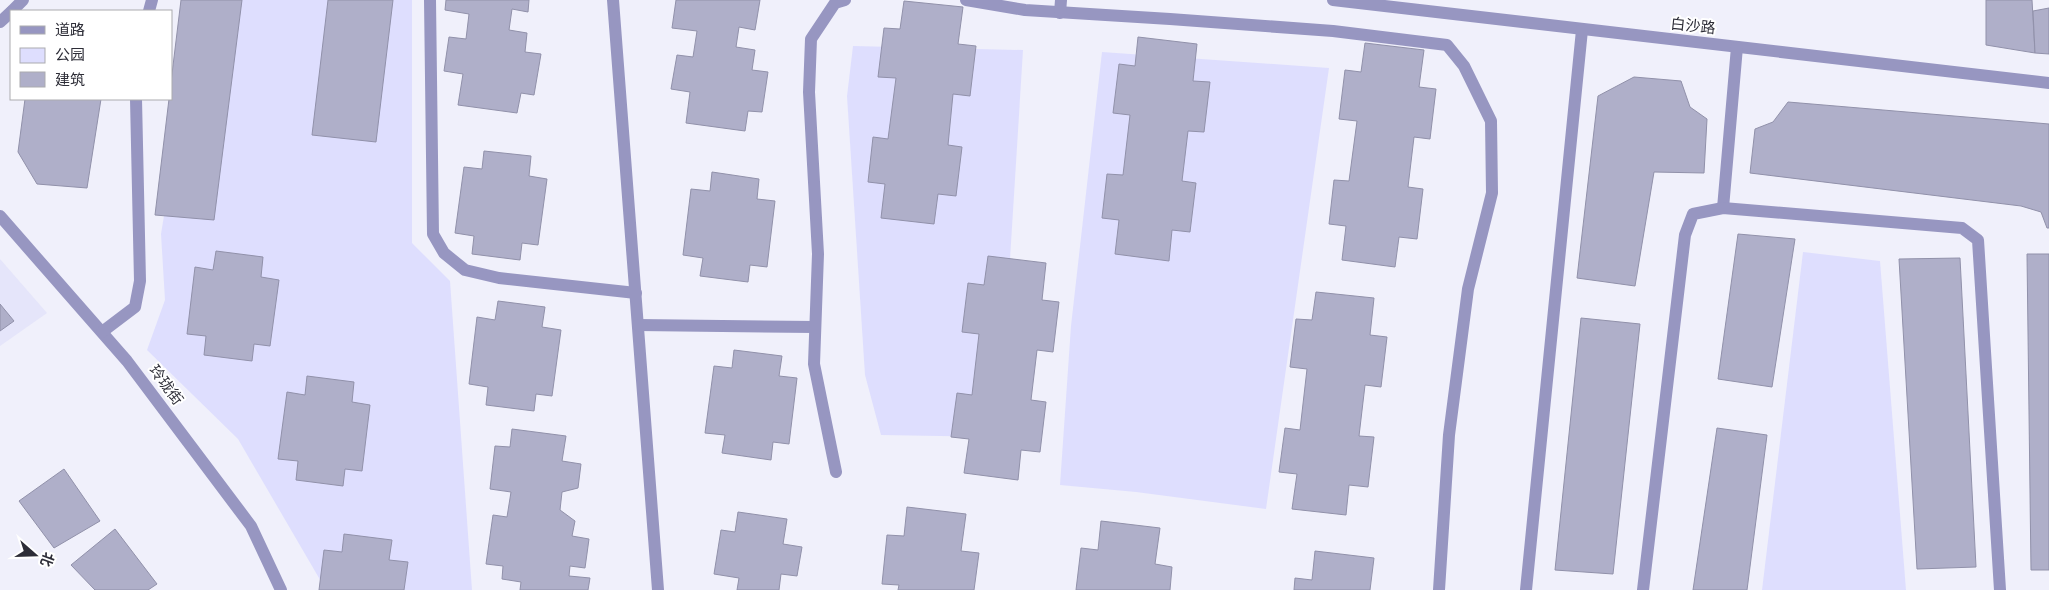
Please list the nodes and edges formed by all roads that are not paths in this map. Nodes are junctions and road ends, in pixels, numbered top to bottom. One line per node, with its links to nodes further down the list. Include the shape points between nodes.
1 (23, 0): 8 (street)
2 (430, 0): 17 (street, via 433,234 444,253 465,270 499,278)
3 (613, 0): 17 (street)
4 (845, 0): 19 (street, via 835,3 811,39 809,92 818,254)
5 (966, 0): 7 (street, via 1025,10)
6 (1333, 0): 11 (street, 白沙路)
7 (1060, 6): 24 (street, via 1170,19 1333,31 1446,45 1464,66 1491,121 1492,193 1468,289 1449,435)
8 (12, 10)
9 (10, 12): 10 (street)
10 (0, 22)
11 (1582, 30): 12 (street, 白沙路); 25 (street)
12 (1738, 47): 13 (street, 白沙路); 15 (street)
13 (2049, 83)
14 (136, 100): 20 (street, via 140,281 134,307)
15 (1723, 208): 26 (street, via 1693,214 1685,236); 27 (street, via 1962,228 1978,240)
16 (0, 216): 20 (street, 玲珑街)
17 (636, 293): 18 (street)
18 (638, 325): 19 (street); 23 (street)
19 (815, 327): 21 (street, via 814,364)
20 (102, 332): 22 (street, 玲珑街, via 251,526)
21 (836, 472)
22 (281, 590)
23 (658, 590)
24 (1439, 590)
25 (1526, 590)
26 (1643, 590)
27 (2000, 590)

